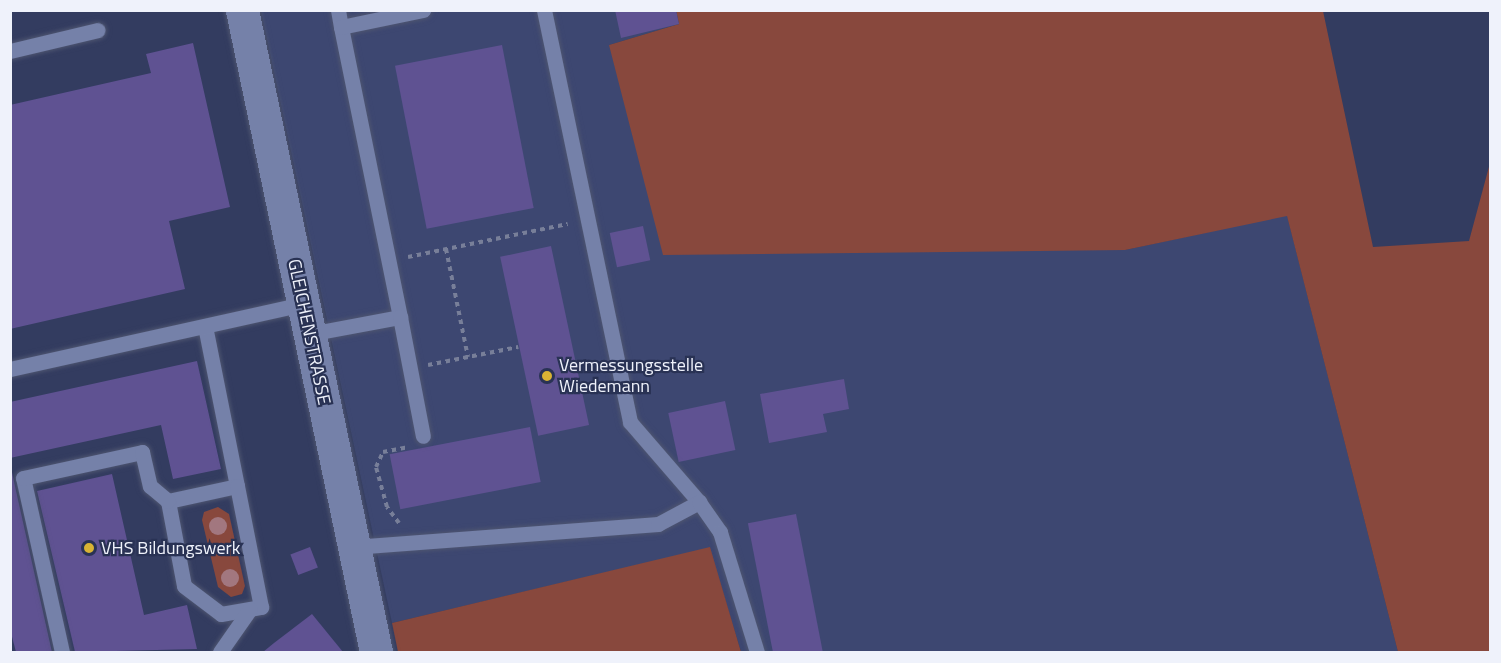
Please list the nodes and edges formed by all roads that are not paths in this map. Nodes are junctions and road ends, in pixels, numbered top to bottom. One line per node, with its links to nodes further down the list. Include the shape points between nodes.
1 (242, 10): 9 (street, GLEICHENSTRASSE)
2 (338, 10): 5 (lane)
3 (423, 10): 5 (lane)
4 (544, 10): 15 (lane, via 630,422)
5 (341, 27): 8 (lane)
6 (98, 30): 7 (lane)
7 (10, 51)
8 (400, 317): 9 (lane); 12 (lane)
9 (306, 319): 10 (lane); 16 (street, GLEICHENSTRASSE)
10 (205, 326): 11 (lane); 13 (lane)
11 (10, 369)
12 (423, 436)
13 (237, 486): 14 (lane); 17 (lane, via 261,607)
14 (168, 501): 17 (lane, via 184,586 221,614); 18 (lane, via 150,486 142,452 22,478)
15 (699, 502): 16 (lane, via 658,524); 21 (lane, via 723,541)
16 (353, 547): 20 (street, GLEICHENSTRASSE)
17 (250, 609): 19 (lane)
18 (62, 652)
19 (220, 652)
20 (376, 652)
21 (757, 652)

